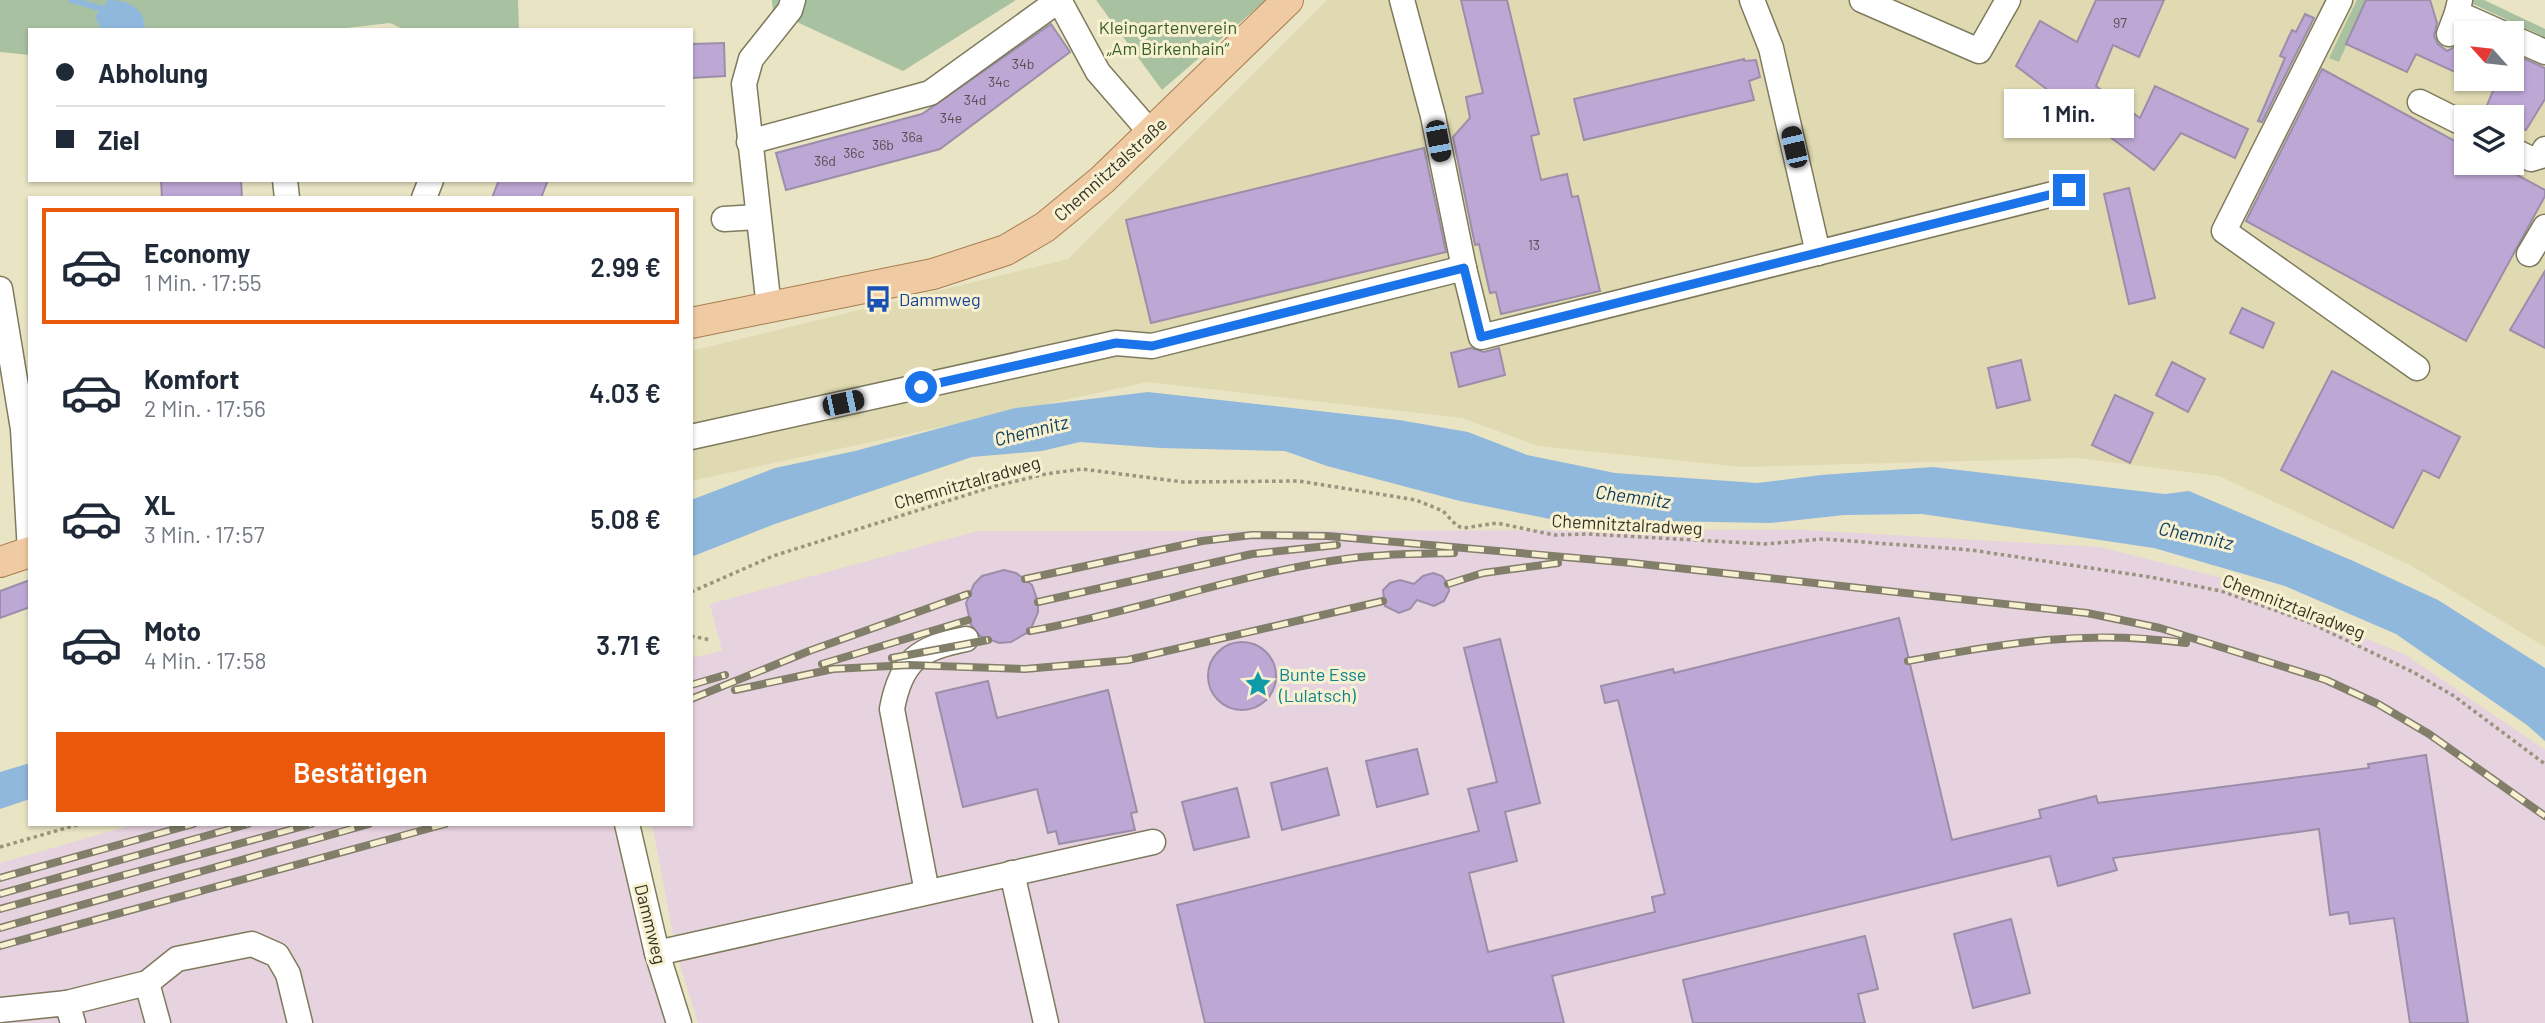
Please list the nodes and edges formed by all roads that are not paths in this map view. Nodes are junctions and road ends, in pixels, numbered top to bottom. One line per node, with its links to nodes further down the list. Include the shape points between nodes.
1 (793, 0): 13 (street, via 751,59 744,84)
2 (1288, 0): 12 (main road, Chemnitztalstraße)
3 (1402, 0): 22 (street, via 1433,116)
4 (1752, 0): 20 (street, via 1771,48)
5 (1862, 0): 6 (street, via 1979,51)
6 (2008, 0)
7 (2340, 0): 26 (street, via 2224,231)
8 (2524, 43): 9 (street)
9 (2545, 52)
10 (2420, 102): 11 (street)
11 (2454, 119)
12 (1151, 133): 13 (street, via 1098,72 1059,0 930,93); 24 (main road, Chemnitztalstraße, via 1067,212 1006,250 933,274)
13 (749, 142): 17 (street)
14 (2545, 149): 15 (street, via 2542,156)
15 (2524, 156)
16 (2069, 190): 20 (street)
17 (758, 217): 18 (street); 24 (street)
18 (724, 219)
19 (2545, 227): 21 (street)
20 (1818, 253): 22 (street, via 1481,337)
21 (2529, 254)
22 (1464, 268): 27 (street, via 1152,346 1116,343)
23 (0, 289): 28 (street, via 23,429)
24 (769, 308): 25 (main road, Chemnitztalstraße)
25 (693, 323)
26 (2417, 368)
27 (693, 437)
28 (28, 517)
29 (28, 553): 30 (main road)
30 (0, 562)
31 (966, 639): 35 (street, via 918,653 896,687 892,709)
32 (626, 826): 36 (street, Dammweg)
33 (1153, 842): 34 (street)
34 (1012, 873): 35 (street); 43 (street)
35 (927, 892): 36 (street)
36 (657, 953): 42 (street, Dammweg)
37 (147, 983): 39 (street); 40 (street); 41 (street, via 177,959 252,944 277,955 288,974)
38 (0, 1010): 39 (street)
39 (70, 1013)
40 (158, 1023)
41 (300, 1023)
42 (679, 1023)
43 (1046, 1023)

